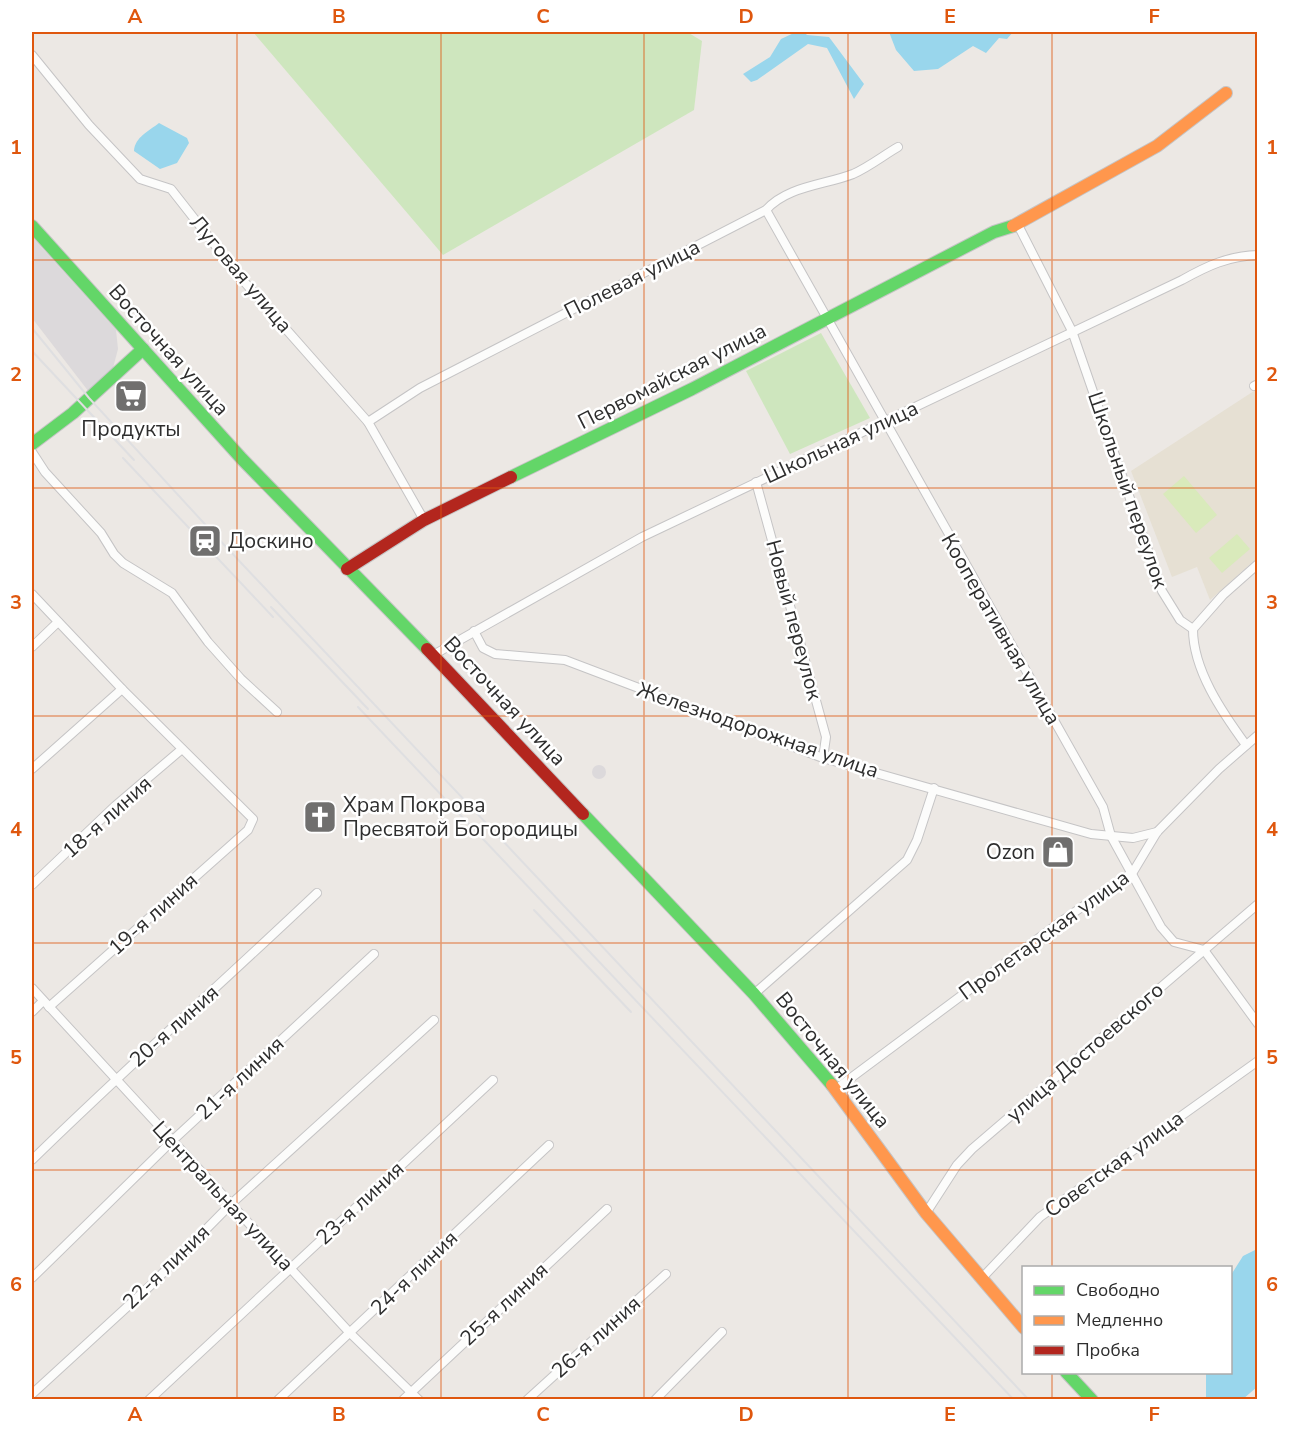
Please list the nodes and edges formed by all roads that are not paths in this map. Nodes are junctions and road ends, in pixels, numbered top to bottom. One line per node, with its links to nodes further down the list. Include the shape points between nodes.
1 (32, 55): 11 (street, Луговая улица, via 88,125 140,179 171,189 240,277)
2 (1226, 93): 5 (main road, Первомайская улица, via 1157,146)
3 (898, 147): 4 (street, Полевая улица, via 855,173 787,194)
4 (766, 210): 8 (street, Кооперативная улица); 11 (street, Полевая улица, via 420,388)
5 (1018, 225): 8 (main road, Первомайская улица, via 994,232); 9 (street, Школьный переулок)
6 (32, 226): 10 (main road, Восточная улица)
7 (1257, 255): 9 (street, Школьная улица, via 1209,264)
8 (828, 319): 12 (street, Кооперативная улица); 16 (main road, Первомайская улица)
9 (1072, 331): 12 (street, Школьная улица); 21 (street, Школьный переулок, via 1162,591 1180,620)
10 (143, 349): 13 (main road); 18 (main road, Восточная улица)
11 (368, 422): 16 (street, Луговая улица)
12 (884, 422): 15 (street, Школьная улица); 34 (street, Кооперативная улица, via 1103,807)
13 (32, 444)
14 (32, 452): 26 (street, via 114,554 172,593 208,642)
15 (756, 482): 22 (street, Школьная улица, via 642,537); 30 (street, Новый переулок, via 826,737)
16 (424, 520): 18 (main road, Первомайская улица)
17 (1257, 564): 21 (street)
18 (347, 569): 24 (main road, Восточная улица)
19 (32, 594): 20 (street)
20 (58, 622): 23 (street); 25 (street)
21 (1193, 629): 28 (street, via 1200,672)
22 (474, 632): 24 (street, Школьная улица); 30 (street, Железнодорожная улица, via 483,648 495,654 565,660)
23 (32, 647)
24 (435, 654): 42 (main road, Восточная улица)
25 (122, 689): 29 (street); 31 (street)
26 (277, 712)
27 (1257, 735): 28 (street, Пролетарская улица)
28 (1246, 745): 33 (street, Пролетарская улица)
29 (182, 749): 36 (street, 18-я линия); 43 (street, 19-я линия, via 253,819 248,830)
30 (824, 758): 32 (street, Железнодорожная улица)
31 (32, 769)
32 (934, 788): 34 (street, Железнодорожная улица, via 1091,834); 42 (street, via 907,860)
33 (1157, 832): 34 (street, Железнодорожная улица, via 1133,838); 35 (street, Пролетарская улица)
34 (1111, 836): 35 (street, Кооперативная улица)
35 (1133, 872): 39 (street, Кооперативная улица, via 1161,927 1174,942); 50 (street, Пролетарская улица)
36 (32, 885)
37 (317, 893): 48 (street, 20-я линия)
38 (1257, 904): 39 (street, улица Достоевского)
39 (1204, 950): 46 (street); 56 (street, улица Достоевского, via 972,1149)
40 (374, 954): 51 (street, 21-я линия)
41 (32, 988): 43 (street, Центральная улица)
42 (754, 994): 50 (main road, Восточная улица)
43 (46, 1004): 44 (street, 19-я линия); 48 (street, Центральная улица)
44 (32, 1012)
45 (434, 1020): 54 (street, 22-я линия)
46 (1257, 1023)
47 (1257, 1061): 60 (street, Советская улица, via 1040,1217)
48 (115, 1079): 51 (street, Центральная улица); 53 (street, 20-я линия)
49 (493, 1080): 57 (street, 23-я линия)
50 (836, 1089): 56 (main road, Восточная улица)
51 (172, 1141): 54 (street, Центральная улица); 59 (street, 21-я линия)
52 (549, 1145): 63 (street, 24-я линия)
53 (32, 1160)
54 (231, 1204): 57 (street, Центральная улица); 66 (street, 22-я линия, via 151,1285)
55 (607, 1209): 65 (street, 25-я линия)
56 (926, 1213): 60 (main road, Восточная улица)
57 (290, 1268): 63 (street, Центральная улица); 68 (street, 23-я линия)
58 (666, 1274): 72 (street, 26-я линия)
59 (32, 1278)
60 (981, 1279): 61 (main road, Восточная улица)
61 (1022, 1327)
62 (722, 1332): 73 (street)
63 (350, 1333): 65 (street, Центральная улица); 69 (street, 24-я линия)
64 (1068, 1374): 74 (main road)
65 (411, 1392): 70 (street, 25-я линия); 71 (street, Центральная улица)
66 (32, 1393): 67 (street)
67 (38, 1400)
68 (149, 1400)
69 (278, 1400)
70 (403, 1400)
71 (419, 1400)
72 (526, 1400)
73 (655, 1400)
74 (1092, 1400)

